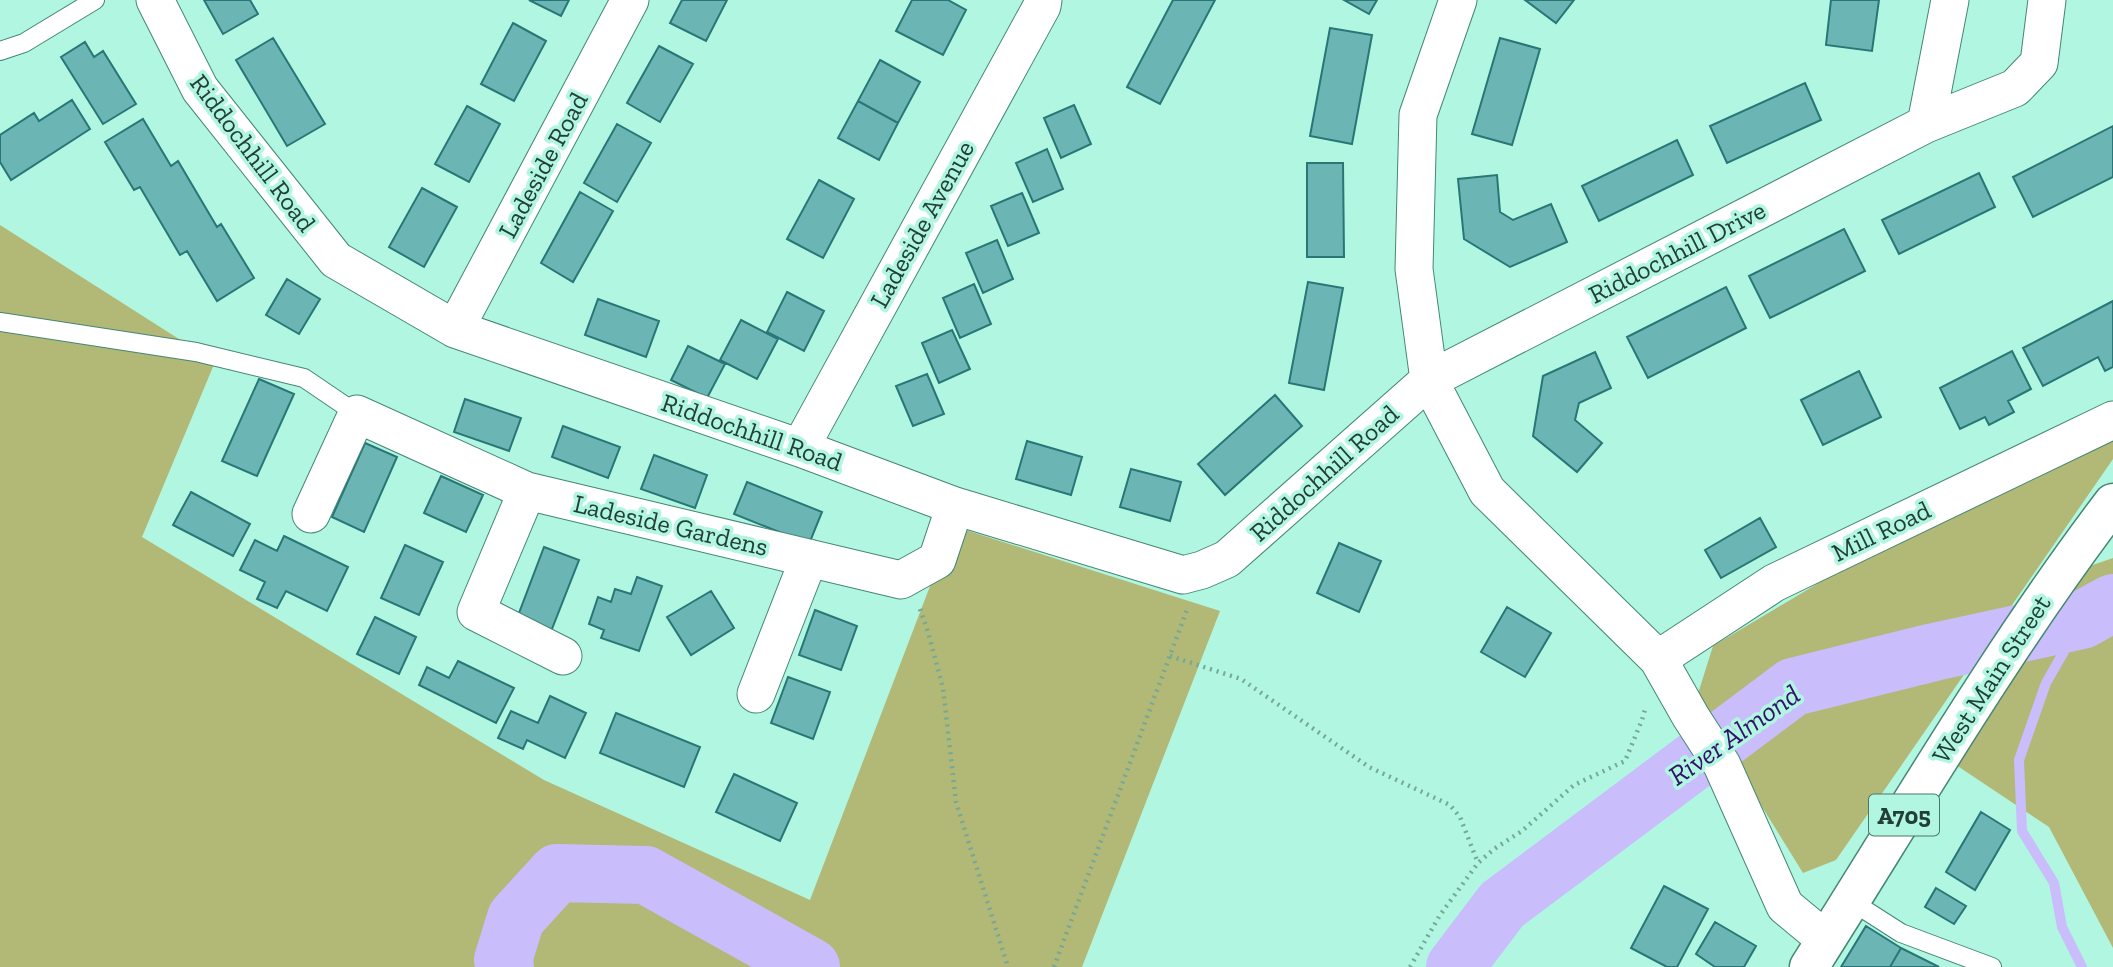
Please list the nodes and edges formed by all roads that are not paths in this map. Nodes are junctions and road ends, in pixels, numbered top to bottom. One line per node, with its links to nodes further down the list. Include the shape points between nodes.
1 (95, 0): 8 (lane, via 24,43)
2 (155, 0): 11 (street, Riddochhill Road, via 200,89 336,260)
3 (630, 0): 11 (street, Ladeside Road)
4 (1043, 0): 15 (street, Ladeside Avenue)
5 (1458, 0): 12 (street, via 1418,115 1413,270)
6 (1950, 0): 9 (street)
7 (2047, 0): 9 (street, Riddochhill Drive, via 2039,63 2015,89)
8 (0, 51)
9 (1926, 124): 12 (street, Riddochhill Drive)
10 (0, 322): 13 (lane, via 196,352 304,378)
11 (456, 329): 15 (street, Riddochhill Road)
12 (1429, 380): 18 (street, Riddochhill Road, via 1227,559 1202,570 1183,575); 22 (street, via 1487,491)
13 (357, 414): 16 (street, Ladeside Gardens); 19 (street)
14 (2113, 420): 22 (street, Mill Road, via 1774,583)
15 (800, 448): 18 (street, Riddochhill Road)
16 (527, 491): 20 (street, Ladeside Gardens); 21 (street, via 476,612)
17 (2113, 503): 24 (main road, West Main Street / A705, via 2000,663)
18 (955, 506): 20 (street, Ladeside Gardens, via 937,560 901,580)
19 (311, 514)
20 (809, 558): 23 (street)
21 (563, 656)
22 (1658, 659): 25 (street, via 1722,765 1785,906)
23 (756, 694)
24 (1851, 901): 25 (main road, West Main Street / A705); 26 (lane, via 1901,933)
25 (1817, 953)
26 (1992, 967)

